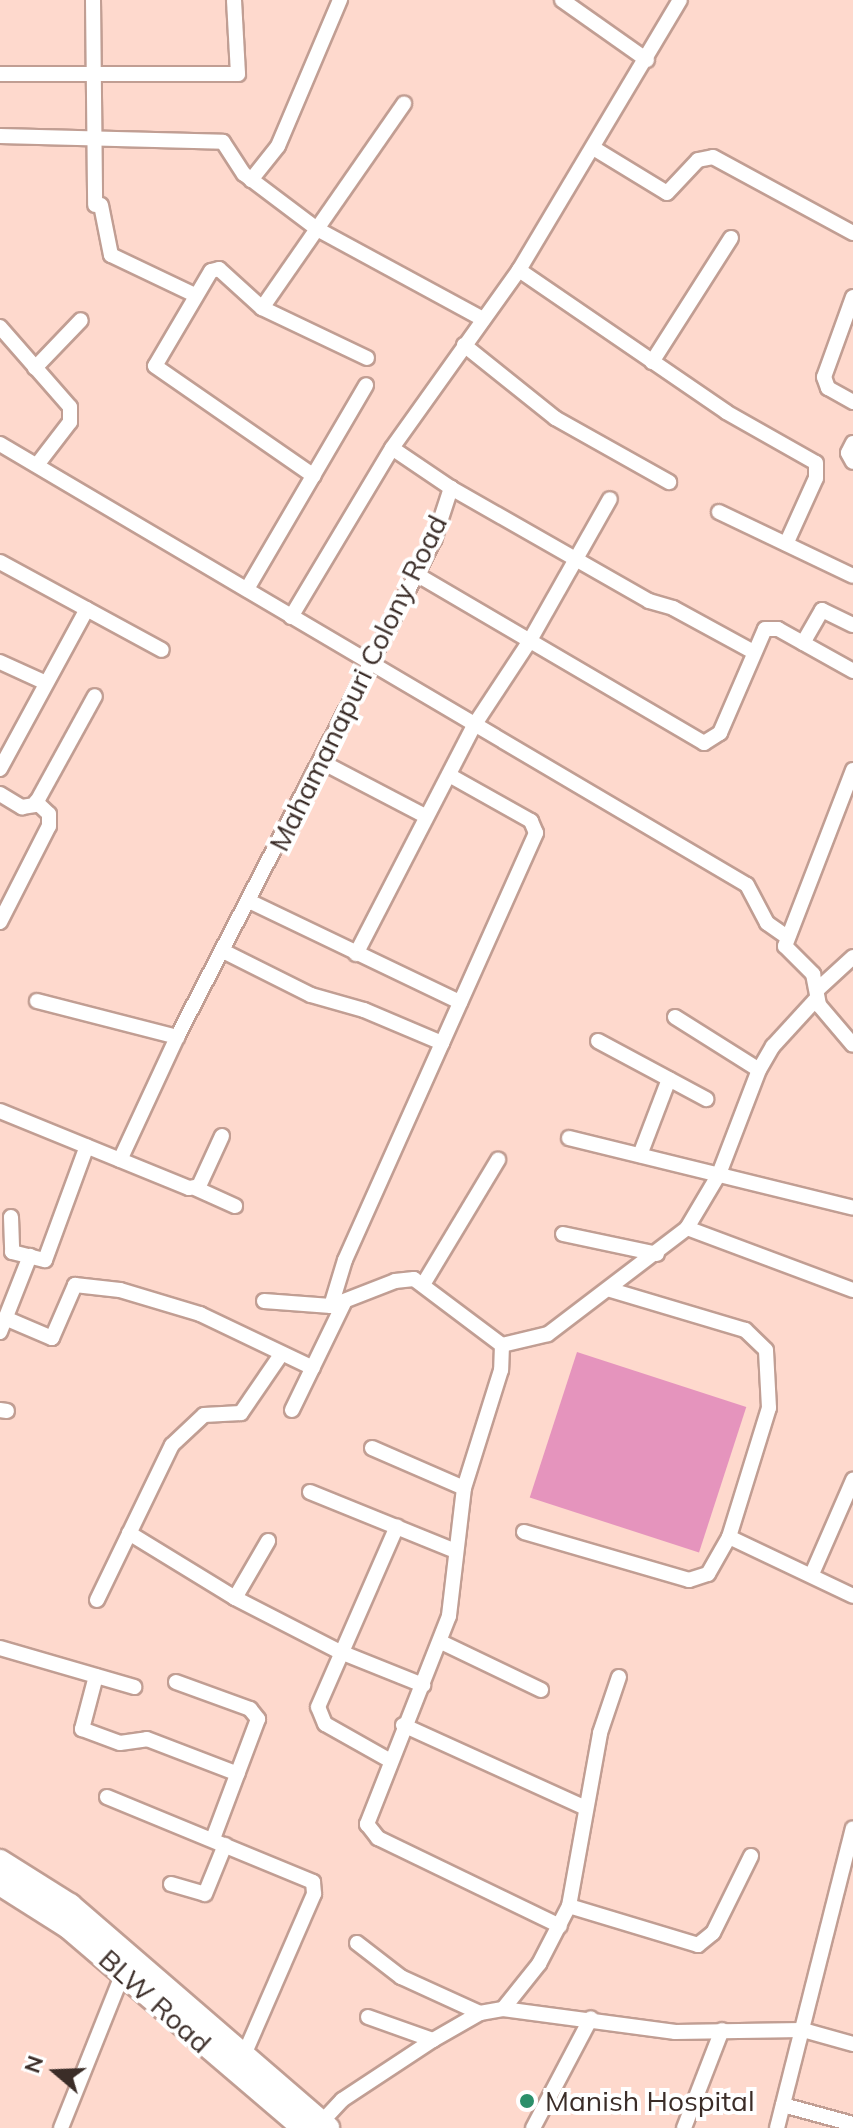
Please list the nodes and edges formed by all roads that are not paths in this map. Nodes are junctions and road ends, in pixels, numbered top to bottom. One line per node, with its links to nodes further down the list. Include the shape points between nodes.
1 (93, 0): 7 (street)
2 (234, 0): 7 (street, via 238,74)
3 (340, 0): 13 (street, via 278,146)
4 (562, 0): 6 (street)
5 (680, 0): 6 (street)
6 (647, 60): 12 (street)
7 (93, 73): 8 (street); 11 (street)
8 (0, 74)
9 (404, 104): 14 (street)
10 (0, 136): 11 (street)
11 (96, 141): 13 (street, via 223,142); 18 (street, via 98,205 111,255)
12 (595, 149): 15 (street, via 667,193 698,160 713,157); 17 (street)
13 (251, 180): 14 (street)
14 (317, 229): 20 (street); 21 (street)
15 (853, 233)
16 (731, 238): 26 (street)
17 (519, 270): 21 (street); 26 (street)
18 (195, 295): 20 (street, via 206,276 219,269); 35 (street, via 155,359 158,372)
19 (853, 297): 29 (street, via 824,377 828,388)
20 (262, 308): 25 (street)
21 (483, 319): 24 (street)
22 (81, 320): 27 (street)
23 (0, 327): 27 (street)
24 (464, 345): 32 (street); 36 (street, via 555,418)
25 (367, 358)
26 (652, 362): 40 (street, via 816,463 816,478)
27 (35, 368): 34 (street, via 71,414)
28 (366, 385): 35 (street)
29 (853, 402)
30 (853, 443): 33 (street, via 848,453)
31 (0, 444): 34 (street)
32 (392, 448): 37 (street, Mahamanapuri Colony Road); 47 (street)
33 (853, 462)
34 (37, 465): 45 (street)
35 (314, 476): 45 (street)
36 (669, 482)
37 (451, 488): 41 (street); 43 (street, Mahamanapuri Colony Road)
38 (610, 499): 41 (street)
39 (719, 512): 40 (street)
40 (786, 544): 44 (street)
41 (574, 559): 49 (street); 52 (street)
42 (0, 562): 46 (street)
43 (416, 574): 49 (street); 53 (street, Mahamanapuri Colony Road)
44 (853, 576)
45 (247, 589): 47 (street)
46 (87, 609): 51 (street); 56 (street)
47 (291, 617): 53 (street)
48 (853, 625): 50 (street, via 822,610)
49 (529, 642): 52 (street, via 704,743 720,733); 58 (street)
50 (803, 643): 52 (street, via 771,628 761,633); 55 (street)
51 (162, 650)
52 (752, 651)
53 (369, 664): 58 (street); 59 (street, Mahamanapuri Colony Road)
54 (1, 665): 56 (street)
55 (853, 671)
56 (44, 682): 60 (street)
57 (95, 696): 64 (street)
58 (473, 727): 62 (street); 68 (street, via 747,885 767,923)
59 (320, 761): 65 (street); 66 (street, Mahamanapuri Colony Road)
60 (0, 769)
61 (853, 770): 68 (street)
62 (449, 775): 65 (street); 74 (street, via 536,826)
63 (0, 794): 64 (street, via 22,807)
64 (36, 802): 67 (street, via 49,814 49,826)
65 (425, 816): 70 (street)
66 (251, 902): 69 (street, Mahamanapuri Colony Road); 70 (street)
67 (0, 922)
68 (787, 937): 72 (street, via 786,949 813,974)
69 (223, 951): 76 (street, Mahamanapuri Colony Road); 78 (street, via 311,995 364,1010)
70 (356, 954): 74 (street)
71 (853, 957): 72 (street)
72 (817, 994): 79 (street); 80 (street)
73 (37, 1001): 76 (street)
74 (460, 1002): 78 (street)
75 (675, 1017): 80 (street)
76 (177, 1037): 88 (street, Mahamanapuri Colony Road)
77 (598, 1041): 81 (street)
78 (442, 1043): 104 (street, via 345,1260)
79 (853, 1045)
80 (759, 1070): 90 (street)
81 (669, 1079): 82 (street); 87 (street)
82 (706, 1099)
83 (0, 1111): 86 (street)
84 (222, 1136): 91 (street)
85 (569, 1138): 87 (street)
86 (87, 1146): 88 (street); 98 (street, via 45,1260)
87 (640, 1155): 90 (street)
88 (120, 1160): 91 (street)
89 (498, 1160): 99 (street)
90 (719, 1174): 93 (street); 95 (street)
91 (195, 1188): 92 (street)
92 (235, 1206)
93 (853, 1208)
94 (11, 1217): 98 (street, via 12,1252)
95 (687, 1228): 97 (street); 101 (street)
96 (563, 1234): 97 (street)
97 (657, 1254): 100 (street)
98 (30, 1256): 103 (street)
99 (424, 1283): 104 (street, via 395,1281); 106 (street, via 464,1321)
100 (611, 1290): 106 (street, via 548,1334); 117 (street, via 745,1330 766,1350 769,1408)
101 (853, 1290)
102 (264, 1301): 104 (street)
103 (6, 1302): 105 (street)
104 (338, 1304): 108 (street)
105 (3, 1325): 107 (street, via 52,1338 75,1285 120,1290 200,1314)
106 (502, 1345): 112 (street, via 501,1370)
107 (280, 1356): 108 (street); 116 (street, via 241,1413 211,1412 180,1433)
108 (313, 1368): 109 (street)
109 (292, 1410)
110 (372, 1448): 112 (street)
111 (853, 1480): 120 (street)
112 (464, 1488): 119 (street)
113 (310, 1492): 114 (street)
114 (397, 1526): 119 (street); 126 (street)
115 (524, 1532): 117 (street, via 689,1580 708,1574)
116 (129, 1533): 122 (street); 123 (street)
117 (729, 1537): 120 (street)
118 (268, 1541): 122 (street)
119 (455, 1551): 124 (street)
120 (812, 1574): 121 (street)
121 (853, 1596)
122 (235, 1598): 126 (street)
123 (97, 1600)
124 (441, 1642): 130 (street); 132 (street)
125 (0, 1648): 127 (street)
126 (338, 1651): 130 (street); 134 (street, via 319,1716)
127 (96, 1676): 131 (street); 135 (street, via 82,1729 120,1743 147,1739)
128 (619, 1677): 137 (street, via 600,1733)
129 (176, 1682): 135 (street, via 256,1714 257,1727)
130 (423, 1685): 133 (street)
131 (134, 1687)
132 (541, 1690)
133 (403, 1725): 134 (street); 137 (street)
134 (389, 1760): 145 (street, via 366,1815 371,1831)
135 (238, 1774): 139 (street)
136 (107, 1797): 139 (street)
137 (586, 1808): 144 (street)
138 (853, 1828): 153 (street)
139 (219, 1842): 143 (street, via 205,1894); 156 (street, via 305,1877 315,1888)
140 (751, 1856): 144 (street, via 713,1933 698,1945)
141 (0, 1861): 156 (main road, via 70,1905)
142 (0, 1884): 147 (main road, BLW Road, via 68,1927)
143 (171, 1884)
144 (569, 1906): 145 (street)
145 (560, 1926): 148 (street)
146 (357, 1943): 149 (street, via 401,1977)
147 (123, 1973): 156 (main road, BLW Road); 160 (street)
148 (503, 2009): 149 (street); 151 (street)
149 (480, 2013): 154 (street)
150 (368, 2017): 154 (street)
151 (591, 2018): 152 (street, via 675,2032); 161 (street)
152 (722, 2030): 153 (street); 162 (street)
153 (803, 2030): 155 (street); 157 (street)
154 (433, 2040): 159 (street)
155 (853, 2044)
156 (239, 2065): 159 (main road, BLW Road); 159 (main road)
157 (783, 2105): 158 (street); 163 (street)
158 (853, 2124)
159 (307, 2125)
160 (61, 2128)
161 (533, 2128)
162 (684, 2128)
163 (777, 2128)

